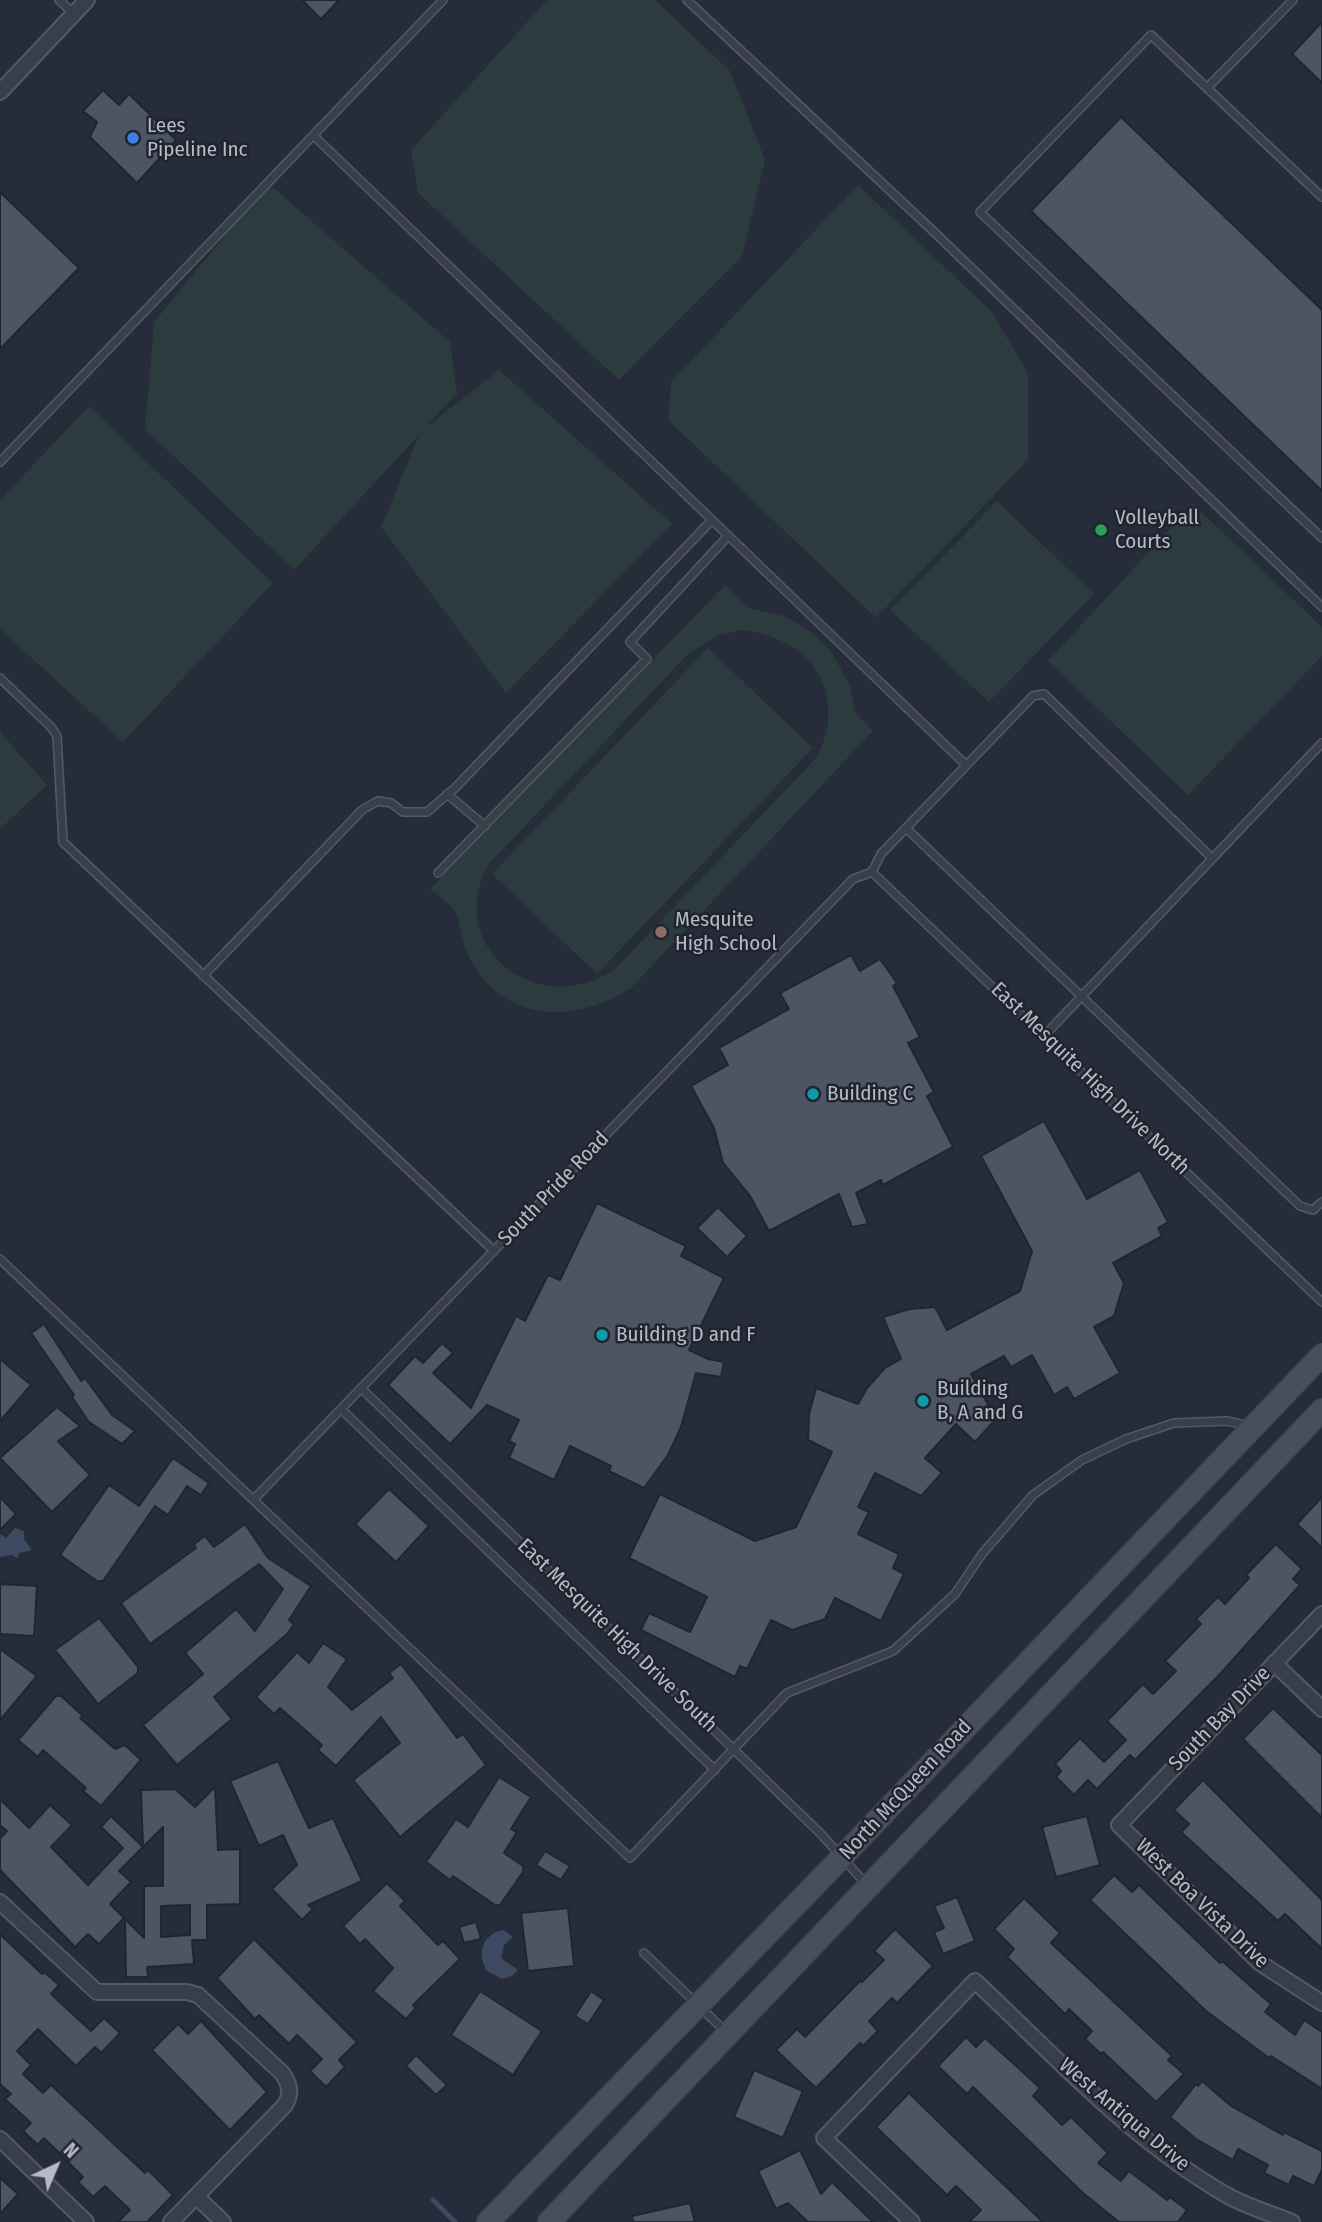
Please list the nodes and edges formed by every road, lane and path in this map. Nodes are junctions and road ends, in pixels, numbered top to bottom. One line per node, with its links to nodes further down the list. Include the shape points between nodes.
1 (59, 0): 6 (lane)
2 (88, 0): 6 (street)
3 (443, 0): 9 (lane)
4 (687, 0): 15 (lane)
5 (1293, 0): 7 (lane)
6 (74, 14): 8 (street)
7 (1207, 88): 10 (lane); 14 (lane, via 1151,35 980,212)
8 (0, 92)
9 (314, 136): 11 (lane); 12 (lane)
10 (1322, 197)
11 (0, 461)
12 (712, 520): 13 (lane); 19 (lane)
13 (728, 536): 18 (lane); 20 (lane, via 630,642 647,659)
14 (1322, 538)
15 (1322, 607)
16 (0, 678): 25 (lane, via 57,737 63,842)
17 (1322, 743): 22 (lane)
18 (966, 765): 21 (lane); 22 (lane, via 1033,696 1044,694)
19 (447, 794): 20 (lane); 25 (lane, via 427,812 403,812 378,801 362,810)
20 (485, 826): 24 (lane)
21 (906, 828): 23 (lane, via 881,854); 26 (lane)
22 (1212, 858): 26 (lane)
23 (872, 872): 27 (lane, East Mesquite High Drive North); 29 (lane, South Pride Road, via 853,879)
24 (438, 873)
25 (203, 976): 29 (lane)
26 (1082, 997): 27 (lane); 28 (lane, via 1300,1206 1313,1210)
27 (1045, 1035): 31 (lane, East Mesquite High Drive North)
28 (1322, 1202)
29 (494, 1251): 33 (lane, South Pride Road)
30 (0, 1259): 37 (lane)
31 (1322, 1302)
32 (1322, 1355): 36 (main road, North McQueen Road)
33 (362, 1389): 34 (lane, South Pride Road); 41 (lane, East Mesquite High Drive South)
34 (342, 1410): 37 (lane, South Pride Road); 42 (lane)
35 (1322, 1410): 45 (main road, North McQueen Road)
36 (1252, 1427): 41 (lane, via 1228,1421 1174,1423 1082,1460 1033,1495 982,1554 955,1594 893,1651 787,1693); 44 (main road, North McQueen Road)
37 (255, 1498): 42 (lane, via 631,1858)
38 (1322, 1614): 39 (street, South Bay Drive)
39 (1273, 1663): 40 (street); 43 (street, South Bay Drive)
40 (1322, 1709)
41 (734, 1750): 42 (lane); 44 (lane, East Mesquite High Drive South)
42 (715, 1770)
43 (1119, 1825): 48 (street, West Boa Vista Drive, via 1260,1963)
44 (844, 1856): 45 (lane, East Mesquite High Drive South); 49 (main road, North McQueen Road)
45 (869, 1886): 50 (main road, North McQueen Road)
46 (0, 1902): 52 (street, via 97,1993 187,1992 208,2002 282,2073 289,2084 285,2105)
47 (644, 1953): 49 (lane)
48 (1322, 2003)
49 (697, 2004): 50 (lane); 56 (main road, North McQueen Road)
50 (728, 2034): 57 (main road, North McQueen Road)
51 (0, 2139): 53 (street)
52 (196, 2196): 54 (street); 55 (street)
53 (86, 2222)
54 (170, 2222)
55 (223, 2222)
56 (488, 2222)
57 (549, 2222)
58 (912, 2222): 59 (street, West Antiqua Drive, via 824,2138 975,1981 1167,2156 1225,2195)
59 (1292, 2222)

